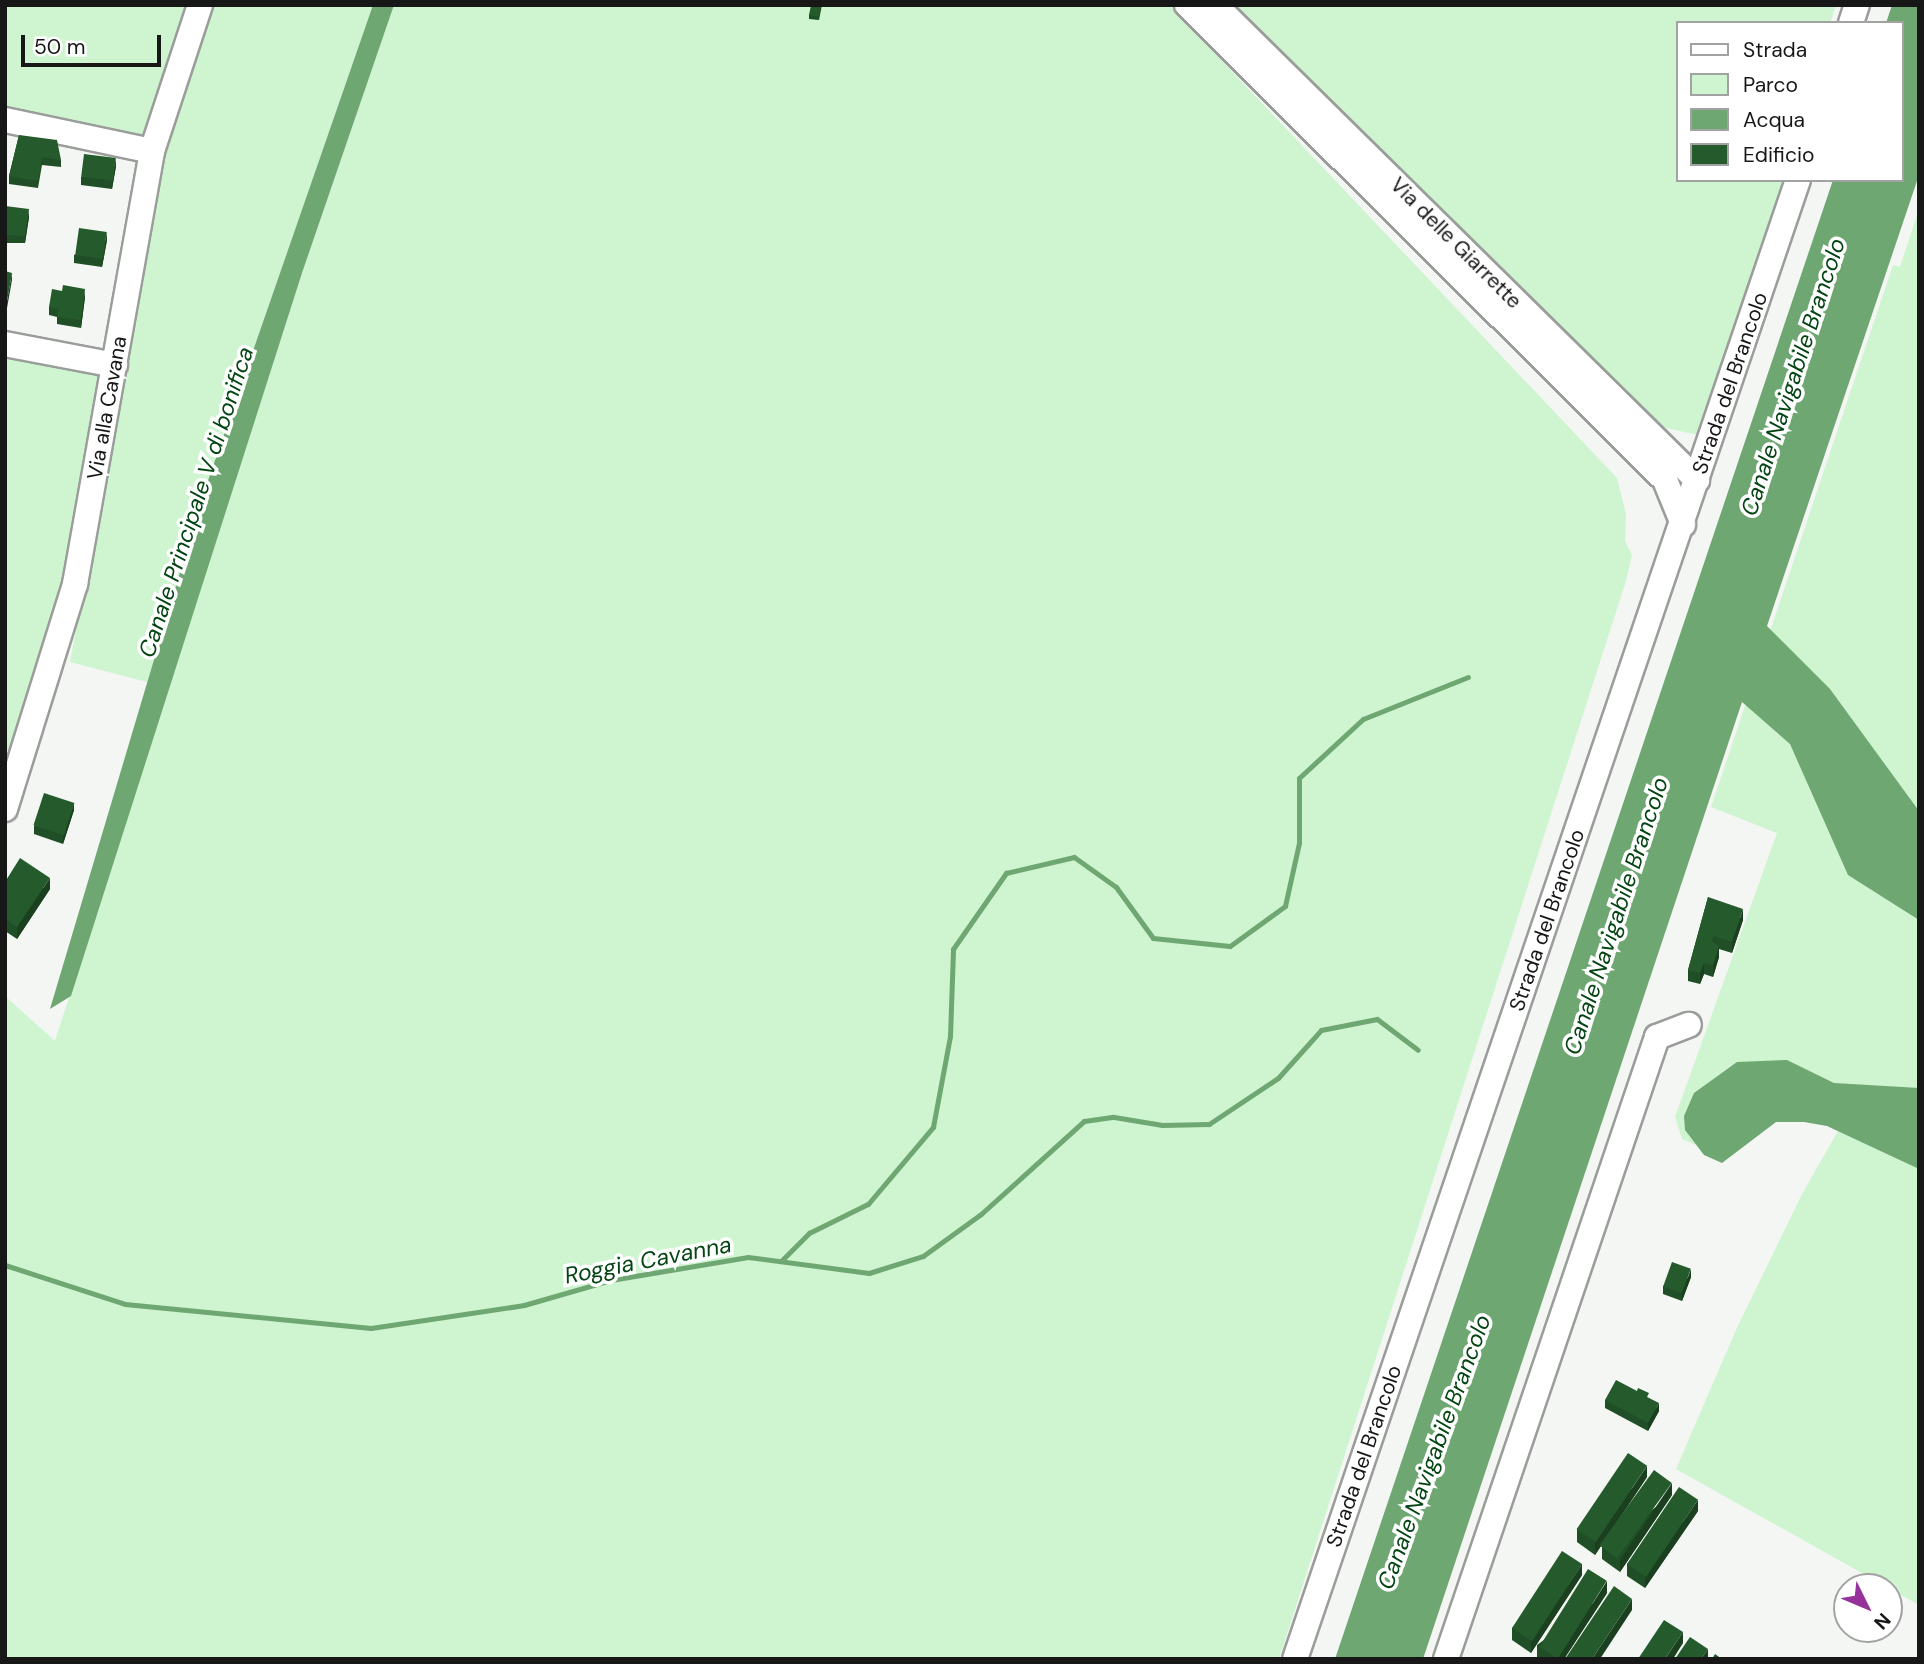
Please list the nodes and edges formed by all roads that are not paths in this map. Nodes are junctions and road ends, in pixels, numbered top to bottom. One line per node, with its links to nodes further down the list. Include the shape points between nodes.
1 (200, 5): 5 (street, Via alla Cavana)
2 (1187, 5): 10 (street, Via delle Giarrette)
3 (1215, 5): 10 (street, Via delle Giarrette)
4 (5, 120): 5 (street)
5 (152, 150): 8 (street, Via alla Cavana)
6 (1797, 182): 9 (street, Strada del Brancolo)
7 (5, 344): 8 (street)
8 (115, 365): 13 (street, Via alla Cavana, via 75,584)
9 (1707, 451): 10 (street); 11 (street, Strada del Brancolo)
10 (1670, 469): 11 (street, Via delle Giarrette); 12 (street, Via delle Giarrette)
11 (1698, 480): 12 (street, Strada del Brancolo)
12 (1686, 515): 15 (street, Strada del Brancolo)
13 (5, 809)
14 (1689, 1025): 16 (street, via 1657,1037)
15 (1295, 1659)
16 (1446, 1659)

